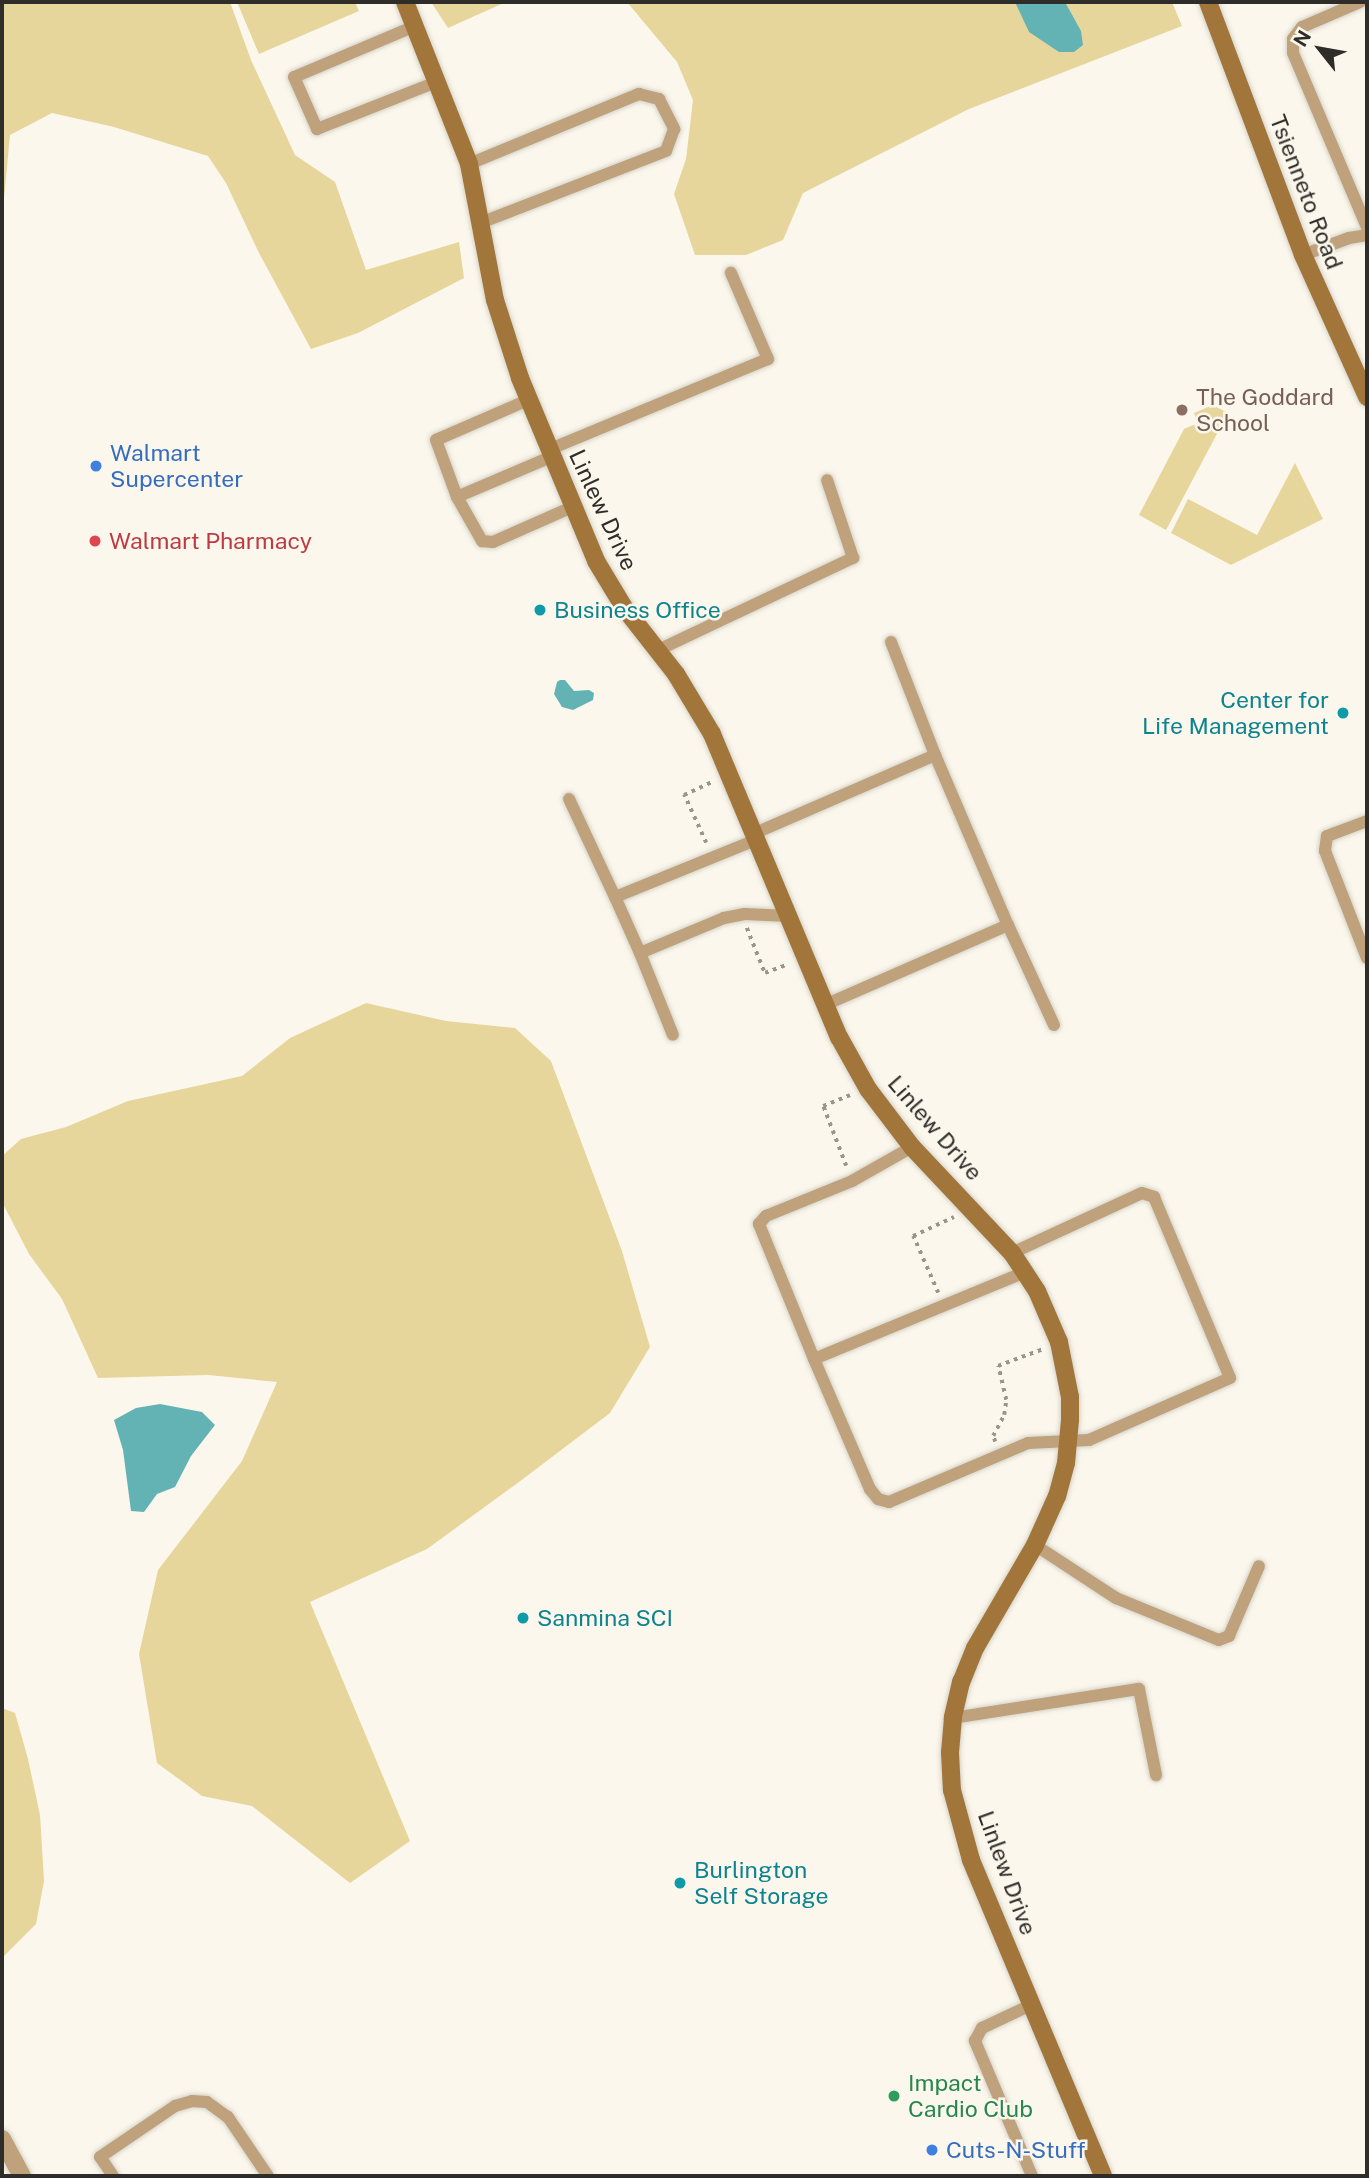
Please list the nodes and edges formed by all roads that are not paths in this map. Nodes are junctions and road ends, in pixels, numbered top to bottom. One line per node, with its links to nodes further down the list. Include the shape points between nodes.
1 (405, 2): 4 (street, Linlew Drive)
2 (1208, 2): 10 (street, Tsienneto Road)
3 (1360, 2): 8 (lane, via 1303,27 1293,39 1293,52)
4 (415, 26): 5 (street, Linlew Drive); 5 (lane, via 294,77 317,129)
5 (439, 81): 6 (street, Linlew Drive)
6 (469, 164): 7 (street, Linlew Drive); 7 (lane, via 639,93 659,99 674,128 666,151)
7 (480, 223): 13 (street, Linlew Drive, via 495,300)
8 (1367, 227)
9 (1367, 234): 10 (lane)
10 (1303, 255): 12 (street, Tsienneto Road)
11 (731, 274): 14 (lane, via 768,359)
12 (1367, 397)
13 (528, 400): 14 (street, Linlew Drive); 16 (lane, via 436,440)
14 (550, 453): 16 (lane); 17 (street, Linlew Drive)
15 (827, 480): 19 (lane, via 853,558)
16 (457, 498): 17 (lane, via 482,541 493,542)
17 (572, 507): 19 (street, Linlew Drive, via 610,586)
18 (891, 642): 20 (lane)
19 (658, 650): 23 (street, Linlew Drive, via 712,734)
20 (935, 755): 23 (lane); 26 (lane)
21 (569, 799): 24 (lane)
22 (1367, 821): 28 (lane, via 1327,836 1325,851)
23 (756, 836): 24 (lane); 25 (street, Linlew Drive)
24 (615, 897): 27 (lane)
25 (789, 916): 27 (lane, via 724,918); 29 (street, Linlew Drive)
26 (1008, 925): 29 (lane); 30 (lane)
27 (640, 953): 31 (lane)
28 (1367, 958)
29 (825, 1005): 32 (street, Linlew Drive, via 868,1088)
30 (1054, 1025)
31 (673, 1035)
32 (912, 1147): 33 (street, Linlew Drive); 35 (lane, via 852,1181 766,1216 759,1224)
33 (1012, 1253): 34 (street, Linlew Drive); 36 (lane, via 1142,1194 1154,1197 1230,1378 1110,1432)
34 (1025, 1272): 35 (lane); 36 (street, Linlew Drive, via 1059,1342 1070,1397)
35 (814, 1359): 36 (lane, via 878,1499 889,1502 1028,1443)
36 (1069, 1443): 37 (street, Linlew Drive, via 1057,1496)
37 (1035, 1545): 38 (lane, via 1116,1598 1219,1640 1229,1636); 39 (street, Linlew Drive, via 975,1648)
38 (1259, 1566)
39 (953, 1718): 40 (lane, via 1139,1689); 41 (street, Linlew Drive, via 952,1790 961,1825 984,1895)
40 (1156, 1775)
41 (1033, 2004): 46 (lane, via 982,2028 975,2041); 47 (street, Linlew Drive)
42 (2, 2139): 43 (street)
43 (22, 2176)
44 (113, 2176): 45 (lane, via 100,2157 175,2106 192,2101 207,2102 228,2117)
45 (268, 2176)
46 (1032, 2176)
47 (1103, 2176)

